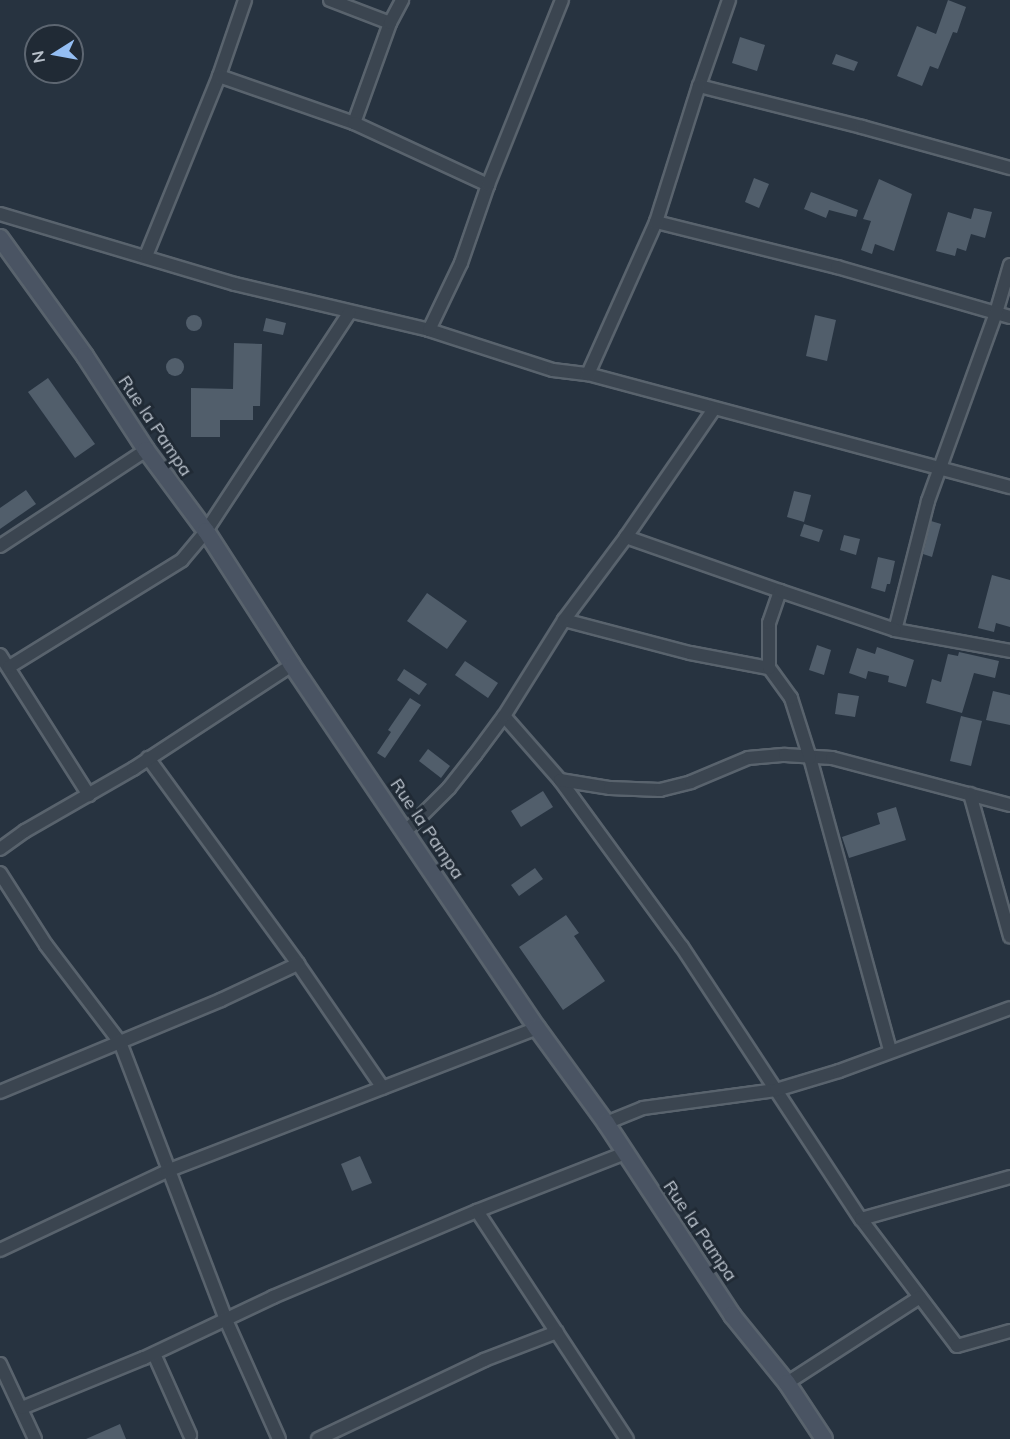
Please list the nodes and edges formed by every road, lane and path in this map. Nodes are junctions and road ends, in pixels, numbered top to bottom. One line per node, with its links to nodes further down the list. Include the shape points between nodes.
1 (245, 0): 7 (street)
2 (330, 0): 6 (street)
3 (402, 0): 6 (street)
4 (562, 0): 11 (street)
5 (729, 0): 8 (street)
6 (390, 22): 9 (street)
7 (219, 76): 9 (street); 15 (street)
8 (699, 86): 10 (street); 13 (street)
9 (354, 123): 11 (street)
10 (1010, 168)
11 (488, 184): 20 (street, via 461,263)
12 (0, 214): 15 (street)
13 (656, 222): 18 (street, via 837,267); 21 (street)
14 (0, 238): 23 (street, Rue la Pampa, via 85,356)
15 (146, 256): 17 (street)
16 (1010, 265): 18 (street)
17 (349, 313): 20 (street); 26 (street)
18 (996, 313): 19 (street); 24 (street)
19 (1010, 317)
20 (429, 330): 21 (street, via 553,370)
21 (588, 374): 22 (street)
22 (714, 409): 24 (street); 27 (street)
23 (146, 450): 26 (street, Rue la Pampa); 28 (street)
24 (939, 468): 25 (street); 31 (street)
25 (1010, 488)
26 (206, 531): 34 (street, Rue la Pampa); 35 (street, via 182,560)
27 (626, 537): 29 (street); 30 (street)
28 (0, 546)
29 (780, 591): 31 (street); 36 (street, via 770,623)
30 (564, 620): 36 (street, via 690,653); 37 (street)
31 (895, 630): 32 (street)
32 (1010, 651)
33 (0, 655): 35 (street)
34 (292, 665): 38 (street); 44 (street, Rue la Pampa)
35 (9, 667): 42 (street)
36 (769, 668): 39 (street, via 790,698)
37 (504, 716): 40 (street); 44 (street, via 449,788)
38 (148, 758): 42 (street); 48 (street)
39 (810, 758): 40 (street, via 748,758 691,782 660,790); 41 (street, via 832,758); 52 (street)
40 (560, 780): 54 (street, via 682,947)
41 (970, 794): 43 (street); 47 (street)
42 (89, 795): 45 (street)
43 (1010, 805)
44 (405, 832): 50 (street, Rue la Pampa)
45 (0, 849)
46 (0, 873): 51 (street, via 46,945)
47 (1010, 936)
48 (298, 964): 51 (street); 53 (street)
49 (1010, 1008): 52 (street)
50 (537, 1028): 53 (street); 56 (street, Rue la Pampa)
51 (120, 1042): 55 (street); 58 (street)
52 (890, 1050): 54 (street)
53 (383, 1088): 58 (street)
54 (776, 1090): 56 (street, via 643,1108); 61 (street)
55 (0, 1092)
56 (606, 1123): 57 (street, Rue la Pampa)
57 (625, 1154): 60 (street); 69 (street, Rue la Pampa, via 732,1315)
58 (167, 1171): 62 (street); 64 (street)
59 (1010, 1177): 61 (street)
60 (477, 1211): 64 (street, via 273,1296); 66 (street)
61 (861, 1219): 63 (street)
62 (0, 1250)
63 (920, 1297): 65 (street, via 957,1346); 69 (street)
64 (226, 1320): 67 (street); 73 (street)
65 (1010, 1331)
66 (557, 1332): 74 (street, via 484,1360); 75 (street)
67 (154, 1354): 70 (street); 71 (street)
68 (0, 1364): 70 (street)
69 (787, 1383): 76 (street, Rue la Pampa)
70 (22, 1408): 72 (street)
71 (190, 1435)
72 (35, 1439)
73 (279, 1439)
74 (318, 1439)
75 (627, 1439)
76 (824, 1439)

